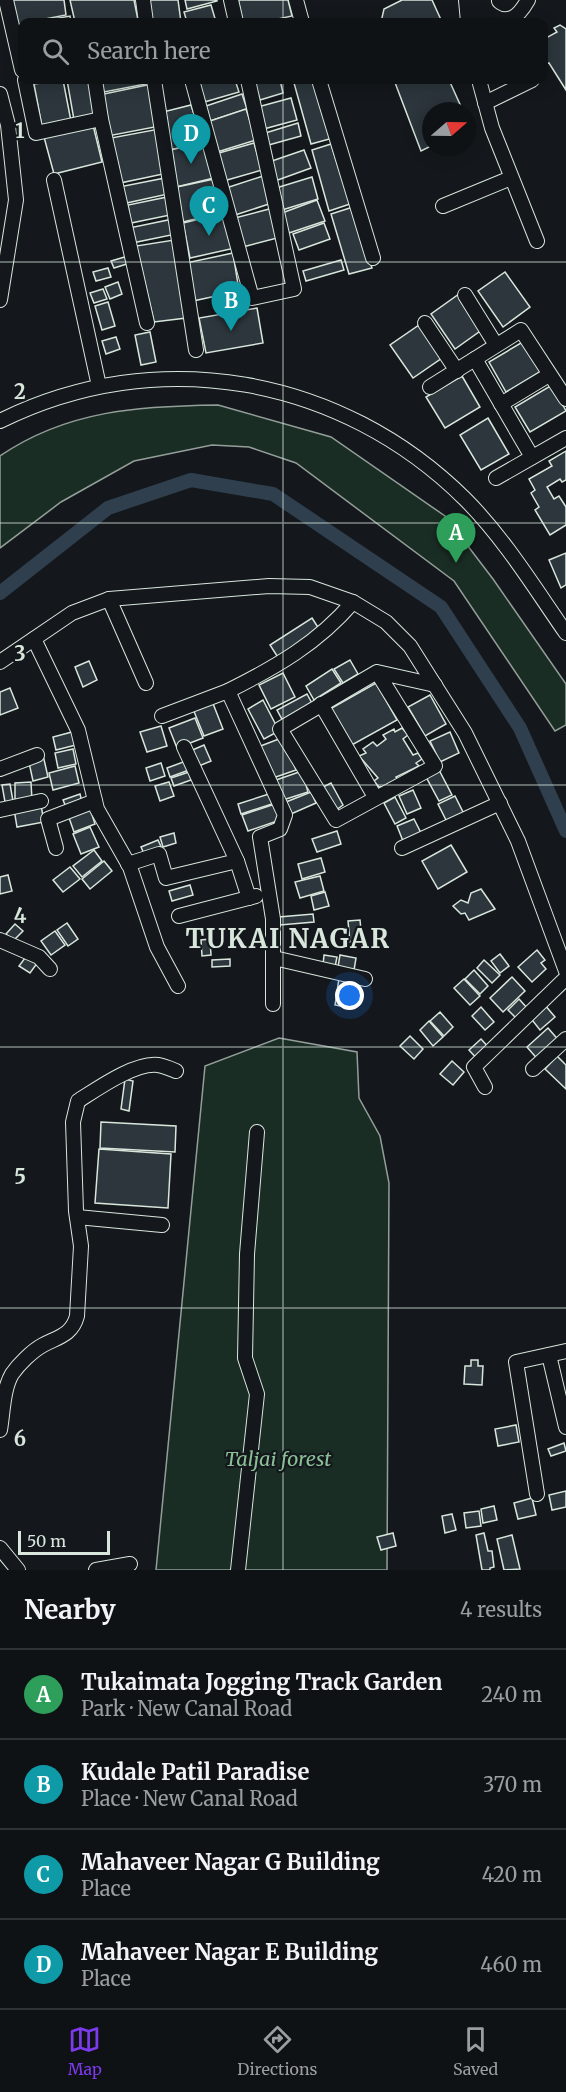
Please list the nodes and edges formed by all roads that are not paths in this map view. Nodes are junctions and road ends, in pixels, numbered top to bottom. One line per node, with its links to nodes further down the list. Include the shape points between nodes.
1 (6, 0): 18 (street)
2 (143, 0): 10 (street)
3 (231, 0): 11 (street)
4 (296, 0): 12 (street)
5 (466, 0): 13 (street)
6 (475, 0): 14 (street)
7 (484, 0): 15 (street, via 483,6)
8 (528, 0): 16 (street)
9 (532, 0): 17 (street)
10 (145, 18)
11 (235, 18)
12 (301, 18)
13 (468, 18)
14 (482, 18)
15 (498, 18)
16 (514, 18)
17 (520, 18)
18 (18, 52)
19 (26, 84): 30 (street)
20 (96, 84): 29 (street)
21 (155, 84): 43 (street)
22 (193, 84): 23 (street, via 252,298 294,289)
23 (249, 84)
24 (320, 84): 37 (street)
25 (480, 84): 28 (street)
26 (524, 84): 28 (street)
27 (0, 94): 31 (street)
28 (485, 103): 32 (street)
29 (101, 120): 30 (street); 40 (street)
30 (36, 133): 31 (street)
31 (10, 139): 35 (street, via 16,200)
32 (511, 178): 34 (street); 36 (street)
33 (54, 180): 47 (street)
34 (444, 206)
35 (6, 229): 39 (street)
36 (537, 242)
37 (373, 258)
38 (465, 295): 42 (street)
39 (0, 300)
40 (147, 322)
41 (425, 323): 45 (street)
42 (496, 345): 44 (street); 46 (street, via 521,330)
43 (196, 350)
44 (475, 359): 45 (street); 50 (street)
45 (457, 370): 48 (street)
46 (549, 375): 49 (street); 50 (street)
47 (99, 386): 51 (street, via 59,396); 57 (street, via 188,378 233,381 345,414 426,464 466,499)
48 (430, 387)
49 (566, 399)
50 (501, 404): 53 (street)
51 (0, 421)
52 (566, 438): 53 (street)
53 (532, 457): 54 (street)
54 (496, 478)
55 (109, 599): 56 (street, via 269,586 310,587); 58 (street, via 72,613); 61 (street)
56 (353, 602): 62 (street, via 386,622 410,646); 63 (street, via 314,642)
57 (566, 633)
58 (34, 639): 59 (street); 71 (street, via 78,730)
59 (0, 662)
60 (377, 672): 62 (street); 64 (street); 69 (street, via 435,766)
61 (146, 683)
62 (435, 685): 72 (street)
63 (228, 691): 65 (street); 78 (street, via 285,815 280,829 260,837)
64 (321, 704): 69 (street); 69 (street, via 280,729 336,820)
65 (162, 716)
66 (184, 747): 76 (street)
67 (37, 754): 68 (street)
68 (0, 769)
69 (375, 797)
70 (41, 801): 73 (street)
71 (95, 801): 74 (street, via 48,819); 77 (street)
72 (500, 802): 75 (street); 84 (street)
73 (0, 810)
74 (56, 848)
75 (402, 848)
76 (237, 861): 77 (street, via 166,878 159,854); 79 (street)
77 (128, 864): 87 (street, via 157,947)
78 (267, 893): 79 (street); 82 (street, via 273,919)
79 (249, 898): 80 (street)
80 (178, 916)
81 (0, 940): 83 (street, via 39,957)
82 (274, 958): 86 (street); 88 (street)
83 (50, 969)
84 (566, 971)
85 (566, 978): 92 (street, via 474,1067)
86 (365, 979)
87 (178, 986)
88 (273, 1004)
89 (566, 1039): 90 (street)
90 (533, 1069)
91 (176, 1071): 94 (street, via 147,1066 111,1080 78,1101 73,1122)
92 (484, 1087)
93 (257, 1132): 105 (street, via 247,1254 246,1358 257,1394)
94 (76, 1217): 95 (street); 99 (street, via 81,1246 75,1326 33,1352 12,1373)
95 (162, 1225)
96 (566, 1351): 97 (street)
97 (549, 1355): 98 (street); 100 (street, via 516,1362)
98 (566, 1427)
99 (0, 1430)
100 (537, 1494)
101 (0, 1548): 103 (street)
102 (130, 1564): 104 (street)
103 (18, 1570)
104 (96, 1570)
105 (238, 1570)

